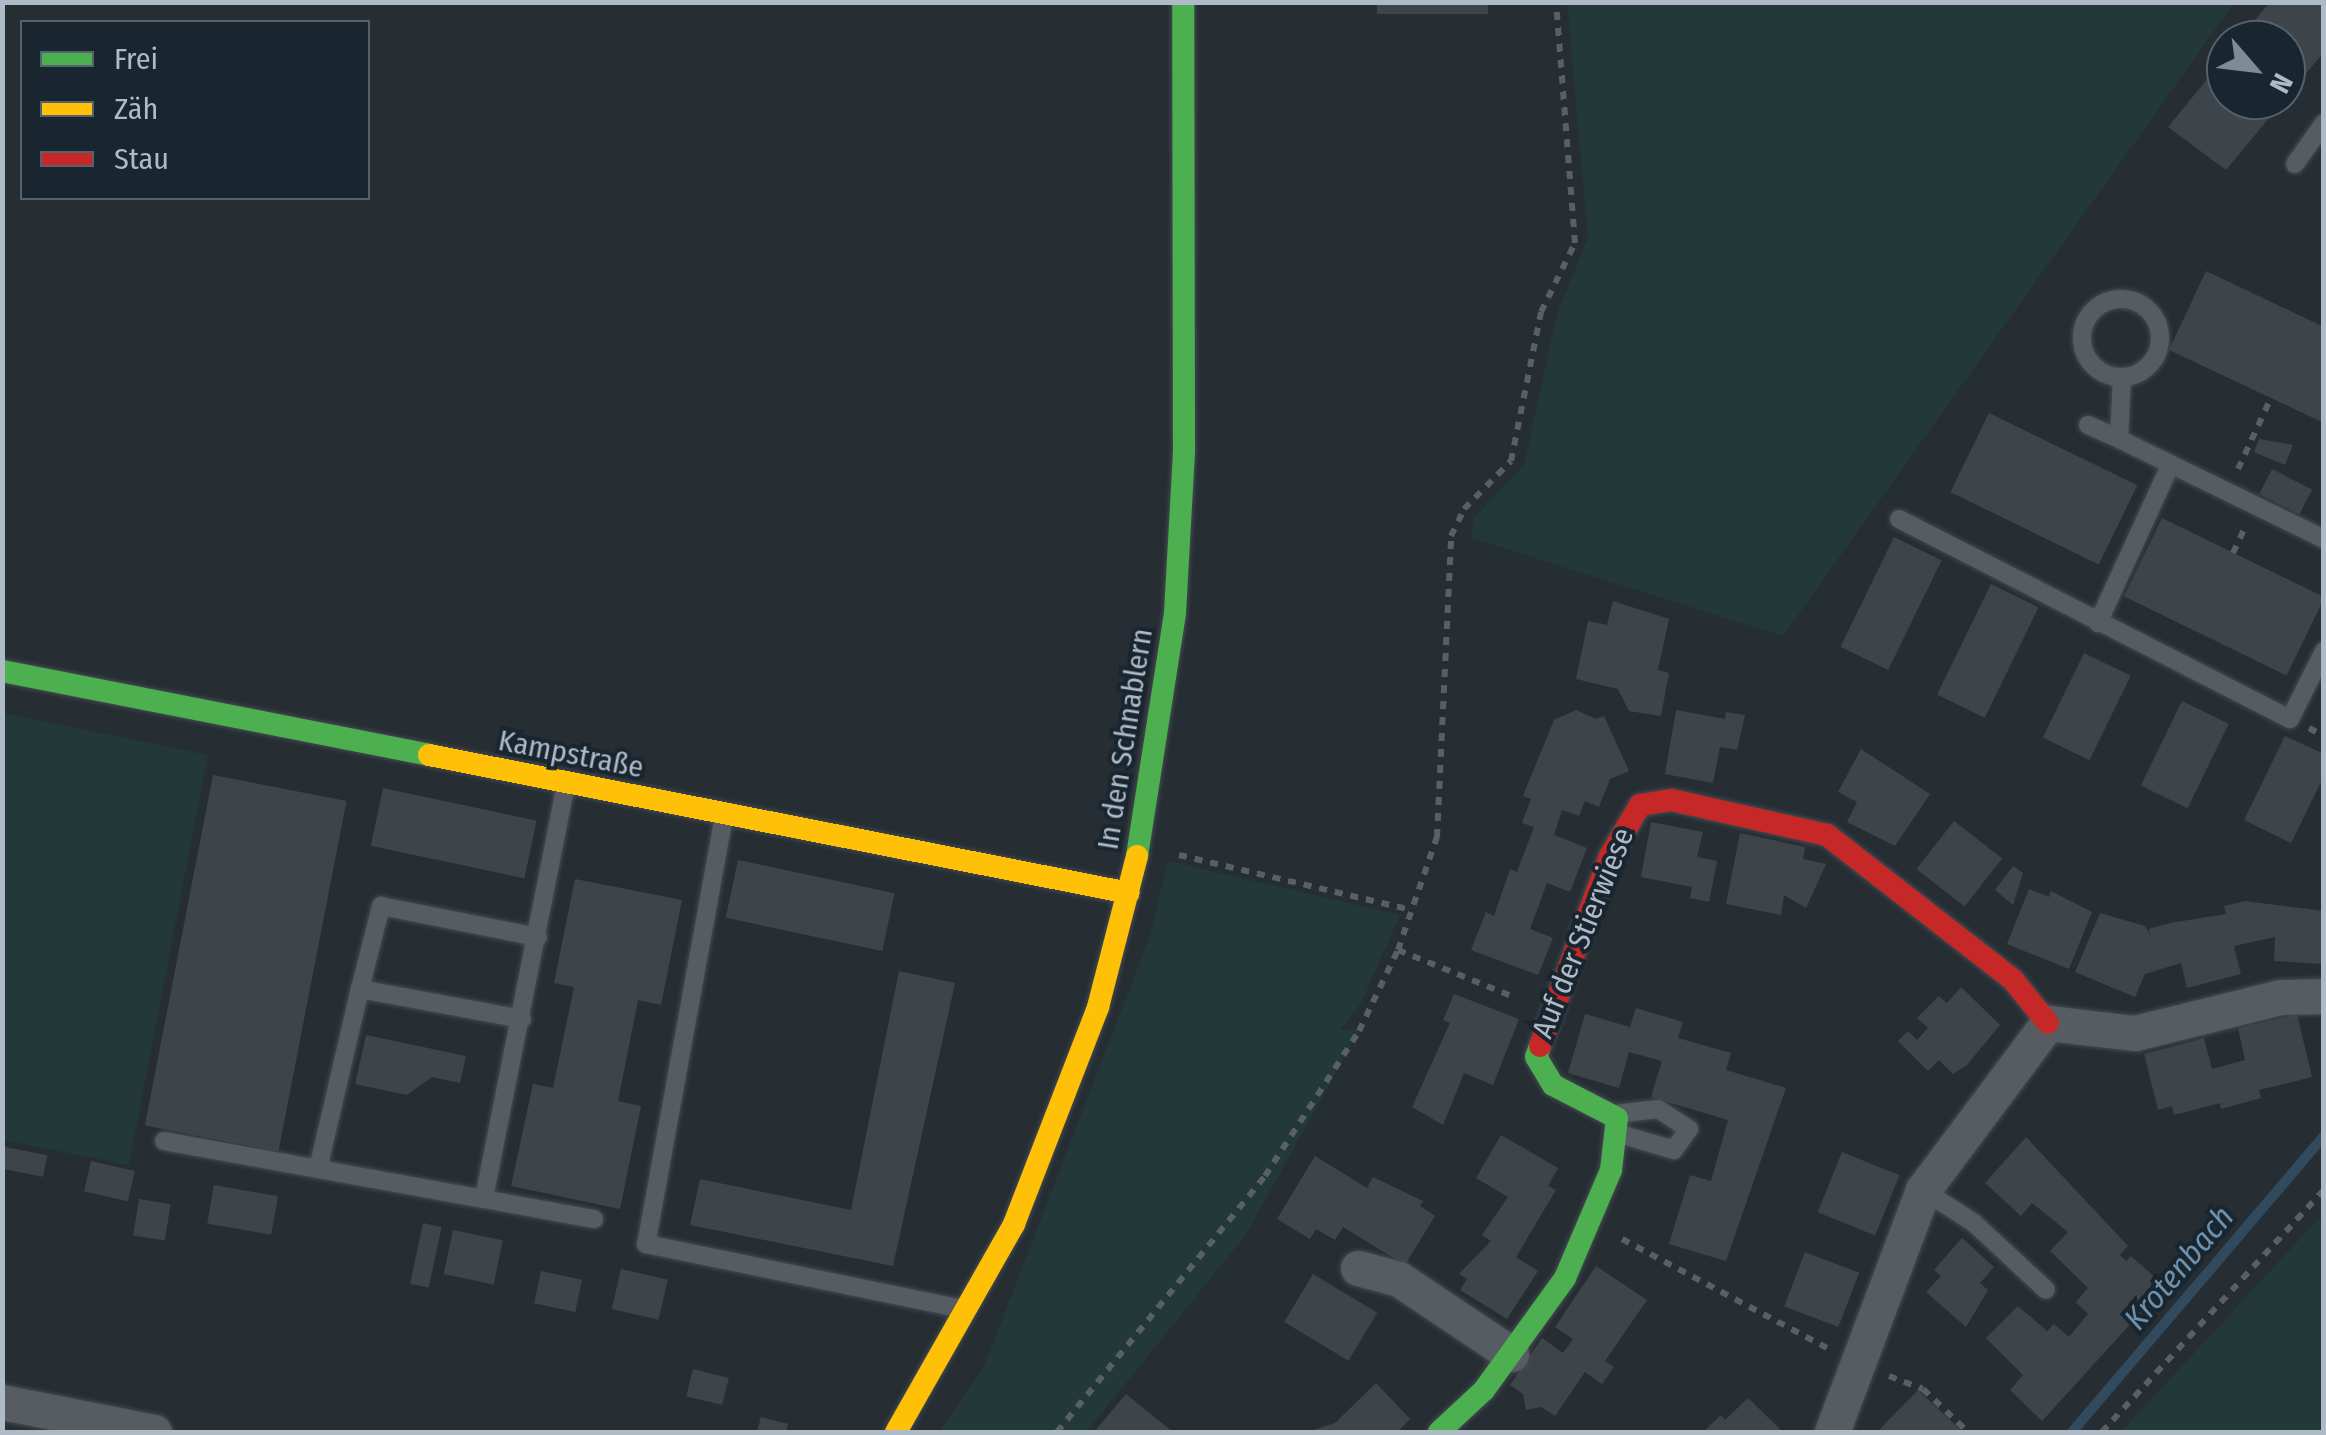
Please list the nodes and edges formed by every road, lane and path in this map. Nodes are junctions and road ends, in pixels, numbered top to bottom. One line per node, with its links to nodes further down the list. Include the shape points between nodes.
1 (1183, 2): 18 (street, In den Schnablern, via 1183,468 1167,685)
2 (1556, 2): 20 (path, via 1576,243 1542,312 1511,461 1464,509 1451,536 1437,836)
3 (2324, 122): 4 (lane)
4 (2295, 164)
5 (2122, 377): 5 (lane, via 2148,367 2161,341 2154,315 2120,298 2095,308 2082,334 2088,360); 8 (lane)
6 (2272, 398): 10 (path)
7 (2088, 424): 8 (lane)
8 (2119, 439): 9 (lane)
9 (2170, 466): 10 (lane); 13 (lane)
10 (2228, 491): 12 (lane)
11 (1899, 519): 13 (lane)
12 (2324, 539)
13 (2098, 623): 14 (lane, via 2290,719)
14 (2324, 650)
15 (2, 671): 16 (street, Kampstraße)
16 (566, 784): 17 (street, Kampstraße); 21 (lane)
17 (724, 815): 19 (street, Kampstraße); 37 (lane, via 646,1244)
18 (1141, 842): 19 (street, In den Schnablern); 20 (path)
19 (1129, 893): 37 (street, In den Schnablern, via 1059,1113 1014,1224)
20 (1412, 910): 22 (path)
21 (538, 938): 23 (lane, via 382,906); 26 (lane)
22 (1398, 950): 25 (path); 43 (path, via 1359,1032 1265,1176)
23 (360, 989): 26 (lane); 29 (lane)
24 (2324, 996): 27 (street, via 2280,997 2135,1033)
25 (1548, 1010): 27 (street, Auf der Stierwiese, via 1630,815 1640,805 1671,800 1782,820 1844,844 2013,980); 34 (street, Auf der Stierwiese, via 1537,1068 1617,1124)
26 (522, 1019): 32 (lane)
27 (2048, 1022): 30 (street)
28 (164, 1141): 29 (lane)
29 (318, 1169): 32 (lane)
30 (1922, 1190): 36 (lane, via 1974,1223); 39 (street)
31 (2324, 1190): 47 (path)
32 (484, 1199): 33 (lane)
33 (594, 1220)
34 (1592, 1222): 38 (street, Auf der Stierwiese, via 1566,1278); 39 (path)
35 (1358, 1268): 38 (street, via 1400,1280)
36 (2046, 1290)
37 (968, 1310): 42 (street, In den Schnablern)
38 (1511, 1354): 44 (street, Auf der Stierwiese)
39 (1858, 1364): 45 (street); 46 (path, via 1923,1390)
40 (2, 1402): 41 (street)
41 (154, 1432)
42 (896, 1432)
43 (1057, 1432)
44 (1439, 1432)
45 (1832, 1432)
46 (1968, 1432)
47 (2102, 1432)

